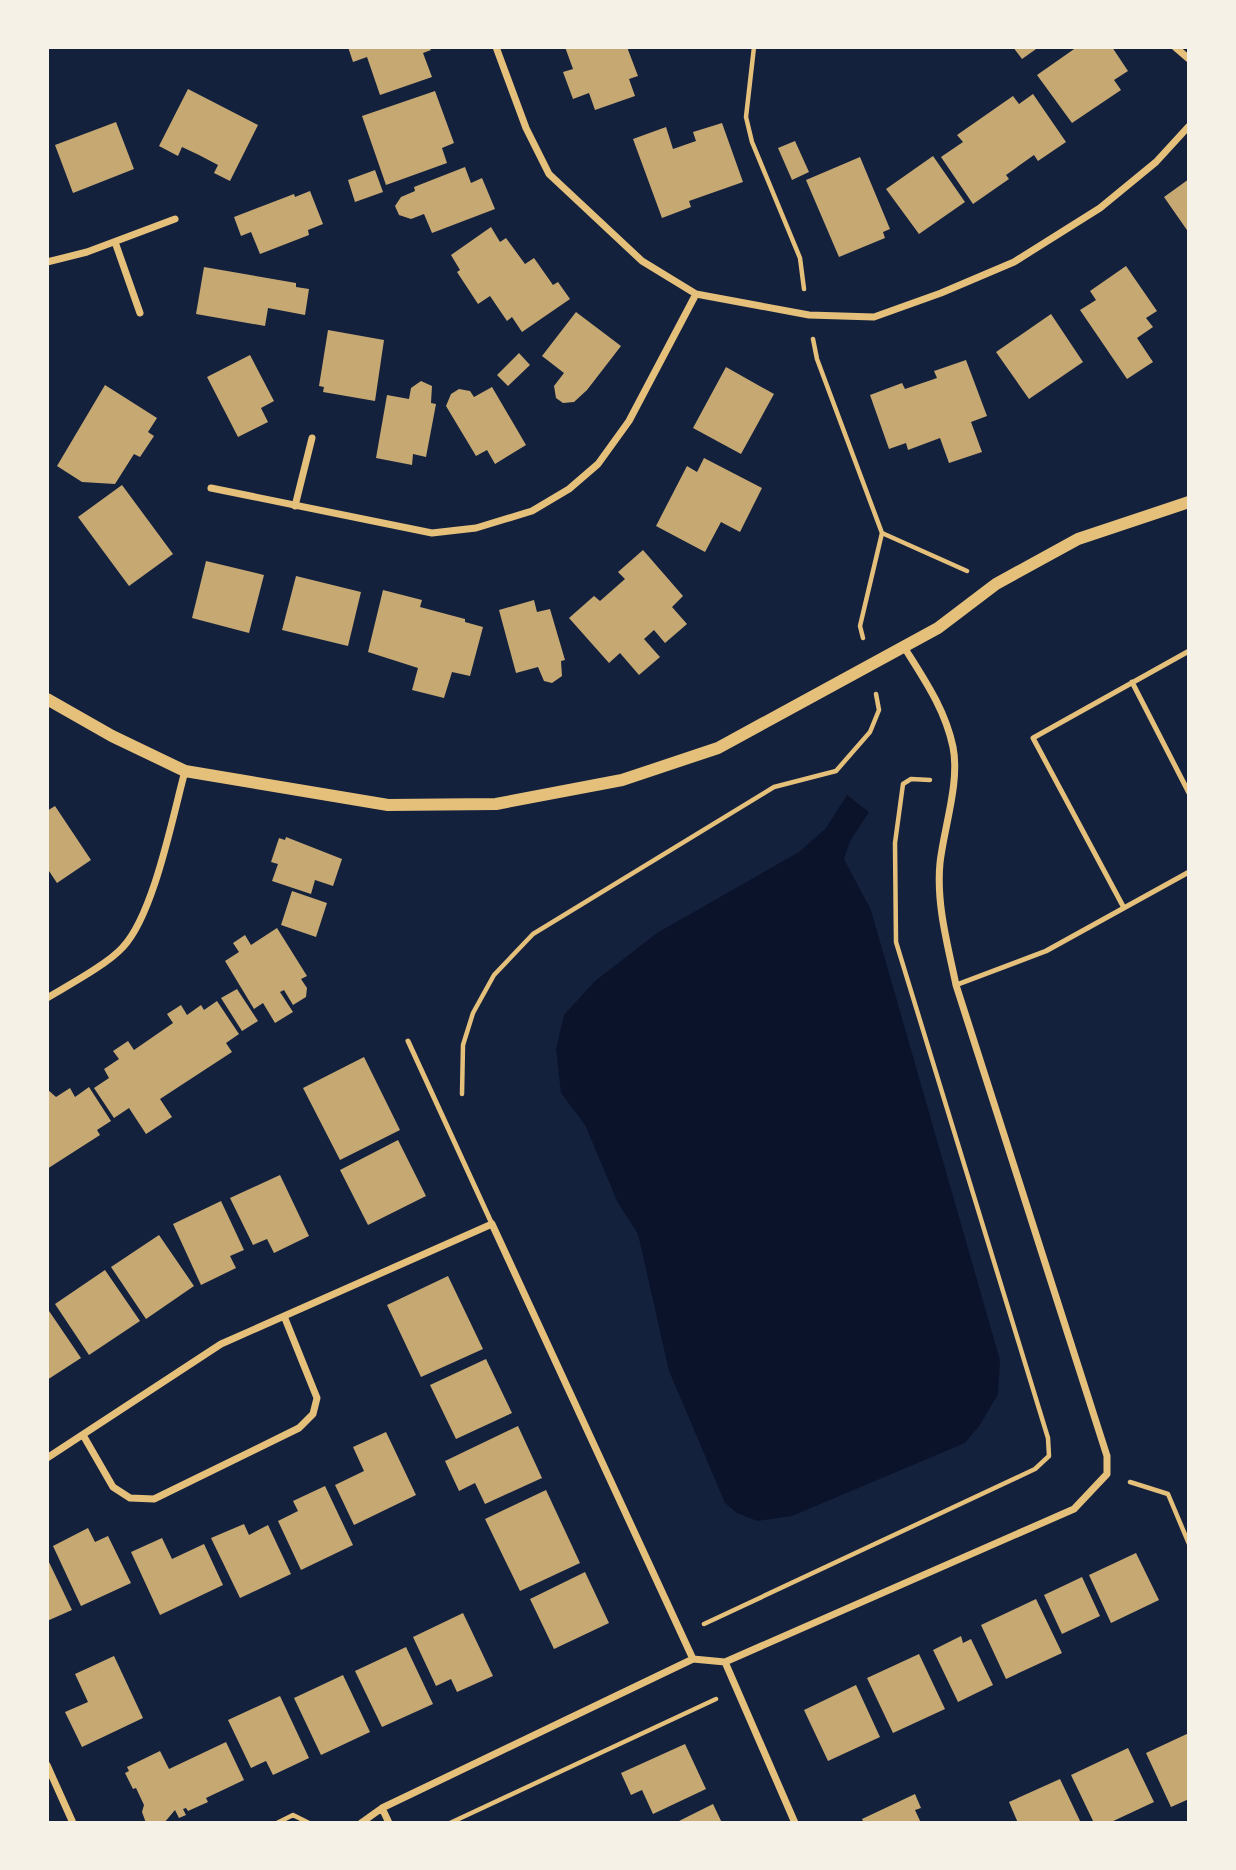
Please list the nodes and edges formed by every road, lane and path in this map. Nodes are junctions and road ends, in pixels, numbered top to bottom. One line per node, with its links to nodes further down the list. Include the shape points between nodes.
1 (496, 47): 9 (street, via 526,128 549,174 642,261)
2 (754, 47): 11 (path, via 746,117 800,258)
3 (1175, 47): 4 (street)
4 (1189, 59)
5 (1189, 127): 11 (street, via 1156,162 1100,208 1014,262 874,317)
6 (175, 219): 7 (street)
7 (115, 242): 8 (street); 10 (street)
8 (47, 262)
9 (696, 293): 11 (street); 15 (street, via 629,421 598,464 532,512 476,528 432,533)
10 (140, 313)
11 (808, 315): 16 (path, via 817,359)
12 (312, 439): 15 (street)
13 (211, 488): 15 (street)
14 (1189, 502): 17 (street, via 1078,539)
15 (295, 506)
16 (882, 533): 17 (path); 20 (path, via 860,626)
17 (996, 584): 18 (street, via 938,628)
18 (904, 647): 20 (street); 24 (street, via 938,702 953,748)
19 (1189, 651): 21 (lane)
20 (870, 666): 23 (street, via 718,748 622,780 496,804 388,805); 31 (path, via 879,710 870,732 836,771 774,787 533,934 494,975 473,1013 463,1045 461,1092)
21 (1132, 682): 25 (lane); 27 (lane, via 1033,738)
22 (47, 699): 23 (street)
23 (185, 771): 29 (street, via 163,859 124,947)
24 (952, 782): 28 (street, via 940,866 942,914); 38 (path, via 911,779 904,784 895,843 896,943 1048,1438 1049,1455 1035,1469)
25 (1189, 793)
26 (1189, 872): 27 (lane)
27 (1124, 908): 28 (lane, via 1046,951)
28 (956, 985): 36 (street, via 1107,1456)
29 (47, 998)
30 (408, 1041): 32 (lane)
31 (465, 1104)
32 (492, 1224): 33 (street); 38 (street)
33 (284, 1316): 34 (street, via 220,1344); 34 (street, via 317,1398 313,1414 299,1428 154,1499 130,1498 113,1487)
34 (83, 1435): 35 (street)
35 (47, 1458)
36 (1107, 1474): 37 (path, via 1168,1494); 40 (street, via 1074,1508)
37 (1189, 1544)
38 (681, 1635): 39 (street)
39 (692, 1659): 40 (street); 43 (street)
40 (725, 1662): 41 (street)
41 (737, 1689): 49 (path); 50 (street)
42 (47, 1765): 44 (street)
43 (382, 1808): 47 (street); 48 (street)
44 (74, 1823)
45 (277, 1823): 46 (path, via 293,1815)
46 (309, 1823)
47 (361, 1823)
48 (389, 1823)
49 (450, 1823)
50 (794, 1823)

